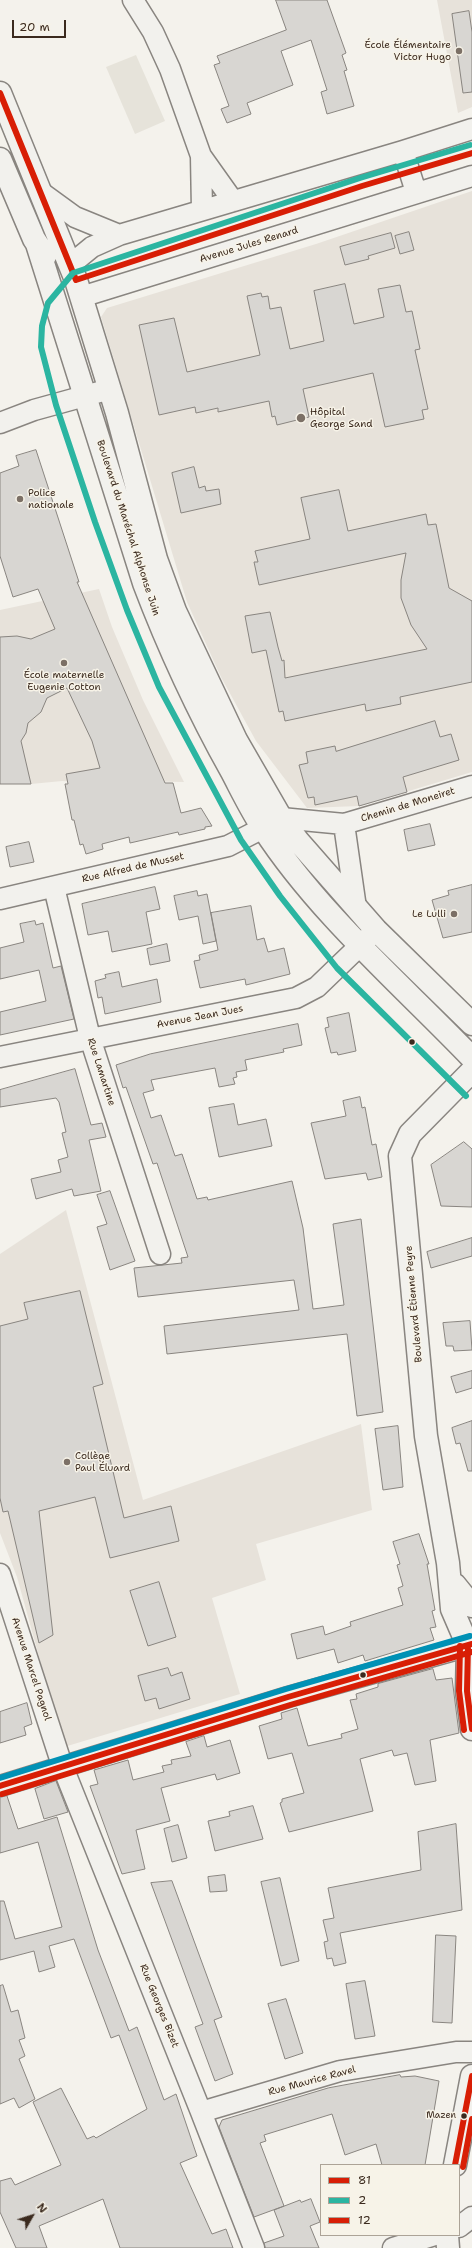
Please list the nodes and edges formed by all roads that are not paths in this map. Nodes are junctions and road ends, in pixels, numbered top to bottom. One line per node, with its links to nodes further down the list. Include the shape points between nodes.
1 (133, 0): 5 (street, via 154,32)
2 (0, 93): 9 (main road, Boulevard du Maréchal Alphonse Juin)
3 (472, 129): 4 (street)
4 (403, 152): 8 (street); 10 (street)
5 (201, 156): 10 (street); 11 (street)
6 (0, 159): 13 (main road, Boulevard du Maréchal Alphonse Juin)
7 (472, 176): 8 (street, Avenue Jules Renard)
8 (416, 192): 15 (street, Avenue Jules Renard)
9 (42, 193): 12 (street, via 75,217); 14 (main road, Boulevard du Maréchal Alphonse Juin)
10 (233, 201): 11 (street)
11 (202, 210): 12 (street)
12 (119, 235): 14 (street, via 92,247)
13 (37, 244): 14 (main road, Boulevard du Maréchal Alphonse Juin); 16 (main road, Boulevard du Maréchal Alphonse Juin)
14 (66, 273): 15 (main road, Boulevard du Maréchal Alphonse Juin); 16 (main road)
15 (81, 297): 17 (main road, Boulevard du Maréchal Alphonse Juin)
16 (55, 306): 18 (main road, Boulevard du Maréchal Alphonse Juin)
17 (110, 390): 18 (street); 21 (main road, Boulevard du Maréchal Alphonse Juin, via 156,559 175,611)
18 (85, 396): 19 (street, via 34,410); 21 (main road, Boulevard du Maréchal Alphonse Juin, via 158,619 188,688)
19 (0, 423)
20 (472, 786): 22 (street, Chemin de Moneiret)
21 (272, 823): 22 (street, Chemin de Moneiret); 23 (street, Rue Alfred de Musset, via 228,846); 25 (main road, Boulevard du Maréchal Alphonse Juin); 27 (main road, Boulevard du Maréchal Alphonse Juin, via 301,878)
22 (344, 824): 25 (street)
23 (54, 887): 24 (street, Rue Alfred de Musset); 29 (street, Rue Lamartine)
24 (0, 899)
25 (356, 908): 26 (main road, Boulevard du Maréchal Alphonse Juin)
26 (376, 930): 27 (street, Avenue Jean Jues); 28 (main road, Boulevard du Maréchal Alphonse Juin)
27 (360, 945): 29 (street, Avenue Jean Jues, via 317,987 296,998); 31 (main road, Boulevard du Maréchal Alphonse Juin)
28 (472, 1024)
29 (90, 1038): 30 (street, Avenue Jean Jues); 33 (street, Rue Lamartine)
30 (0, 1057)
31 (472, 1058)
32 (472, 1071): 34 (main road, Boulevard Étienne Peyre, via 410,1134 400,1156 426,1436)
33 (160, 1254)
34 (448, 1563): 36 (main road, Boulevard Étienne Peyre); 38 (main road, Boulevard Étienne Peyre, via 452,1609)
35 (0, 1574): 41 (street, Avenue Marcel Pagnol)
36 (456, 1585): 37 (main road); 38 (main road, Boulevard Étienne Peyre, via 463,1606)
37 (472, 1606)
38 (470, 1645): 39 (main road); 40 (main road, via 467,1691); 41 (street, via 363,1674)
39 (472, 1667)
40 (472, 1729)
41 (62, 1765): 42 (street); 45 (street, Rue Georges Bizet)
42 (0, 1786)
43 (472, 2052): 45 (street, Rue Maurice Ravel, via 456,2052 340,2071)
44 (472, 2076): 46 (main road)
45 (201, 2112): 51 (street, Rue Georges Bizet)
46 (455, 2164)
47 (472, 2217): 48 (street)
48 (460, 2226)
49 (432, 2236): 52 (street)
50 (446, 2236): 53 (main road)
51 (254, 2248)
52 (393, 2248)
53 (448, 2248)

